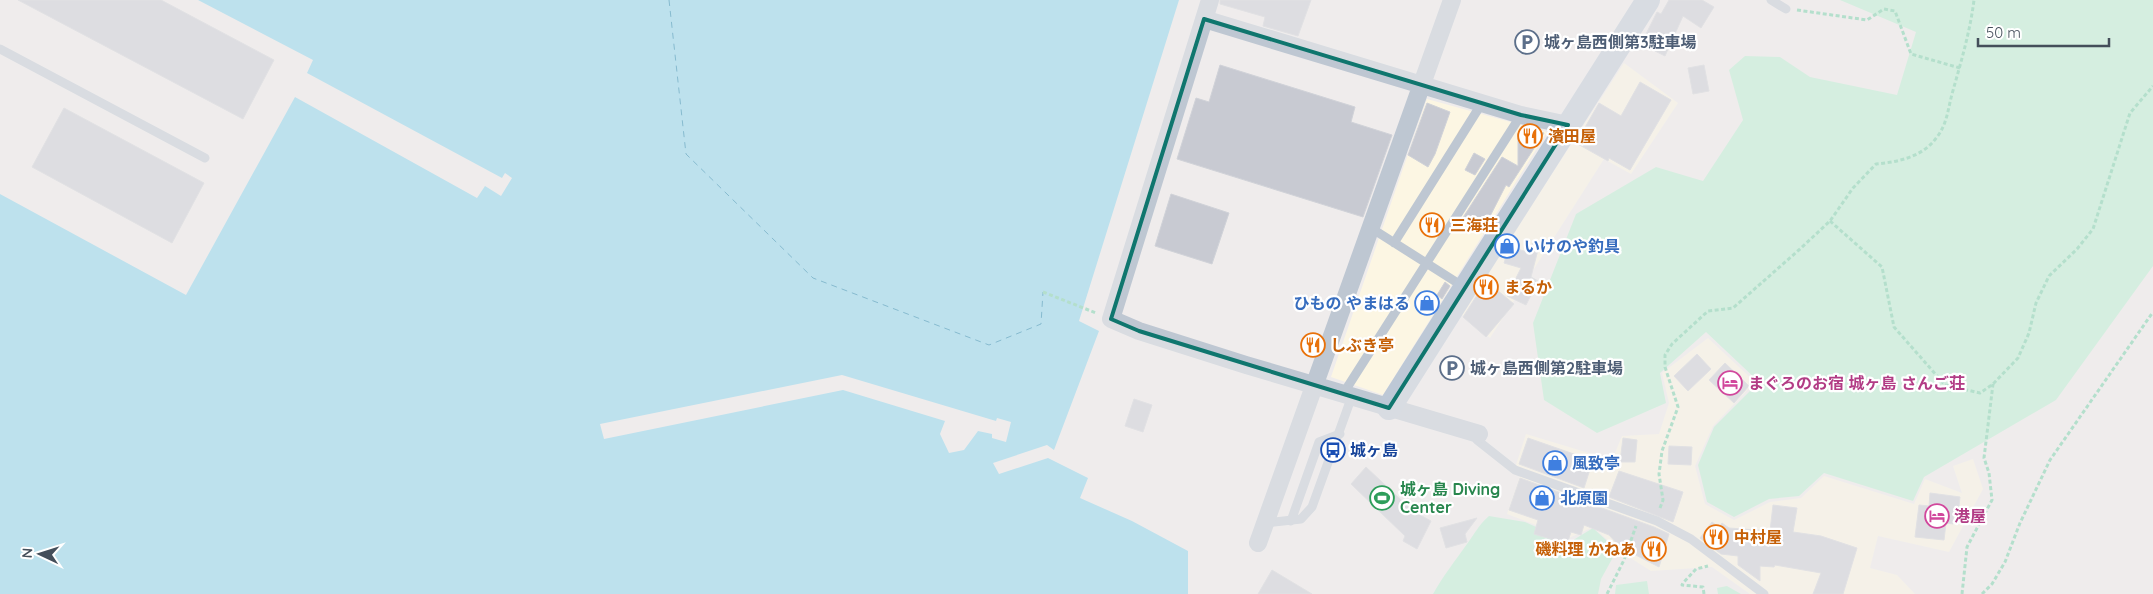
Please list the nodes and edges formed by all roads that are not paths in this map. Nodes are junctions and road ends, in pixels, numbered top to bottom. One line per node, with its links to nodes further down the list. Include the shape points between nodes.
1 (1210, 0): 6 (street)
2 (1452, 0): 8 (street)
3 (1648, 0): 11 (street)
4 (1771, 0): 5 (lane)
5 (1786, 9)
6 (1204, 19): 8 (street); 17 (street, via 1112,319 1139,331)
7 (0, 49): 12 (lane)
8 (1421, 85): 9 (street); 13 (street)
9 (1482, 103): 10 (street); 14 (lane)
10 (1521, 115): 11 (street); 15 (lane)
11 (1568, 125): 16 (street)
12 (205, 158)
13 (1371, 228): 14 (lane); 17 (street)
14 (1394, 243): 15 (lane)
15 (1425, 262): 16 (lane); 18 (lane)
16 (1464, 287): 19 (street)
17 (1314, 385): 18 (street); 23 (street)
18 (1348, 395): 19 (street); 20 (lane)
19 (1389, 408): 21 (street)
20 (1340, 434): 22 (lane, via 1312,507 1306,515); 22 (lane, via 1318,442)
21 (1478, 434): 25 (lane, via 1477,440 1514,470 1657,521 1691,538)
22 (1291, 521): 23 (lane)
23 (1265, 523): 24 (street)
24 (1258, 543)
25 (1764, 594)

